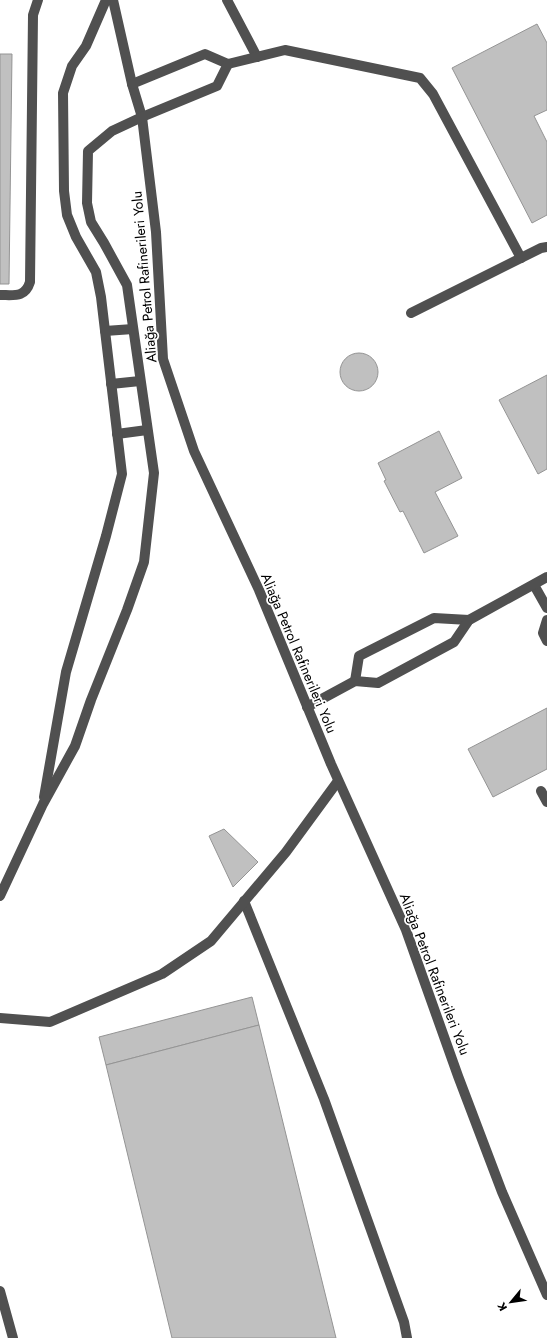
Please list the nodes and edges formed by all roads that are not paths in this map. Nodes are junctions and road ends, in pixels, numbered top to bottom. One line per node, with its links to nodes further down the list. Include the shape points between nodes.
1 (38, 0): 11 (street, via 33,15 30,282 29,288 20,295)
2 (106, 0): 14 (street, via 86,46 72,66 63,93 64,191 67,215 96,272)
3 (113, 0): 7 (street, Aliağa Petrol Rafinerileri Yolu)
4 (227, 0): 5 (street)
5 (257, 57): 6 (street); 10 (street, via 284,50 420,78 433,94)
6 (228, 64): 7 (street, via 205,54); 8 (street, via 217,86)
7 (132, 84): 8 (street, Aliağa Petrol Rafinerileri Yolu)
8 (142, 117): 13 (street, via 112,131 88,151 87,203 91,222 127,285); 26 (street, Aliağa Petrol Rafinerileri Yolu, via 156,232 163,359 194,451 259,590)
9 (547, 247): 10 (street)
10 (521, 258): 12 (street)
11 (0, 295)
12 (411, 313)
13 (133, 329): 14 (street); 15 (street)
14 (105, 331): 16 (street)
15 (140, 381): 16 (street); 17 (street)
16 (111, 384): 18 (street)
17 (147, 430): 18 (street); 30 (street, via 154,473 144,562 74,746)
18 (117, 434): 30 (street, via 122,474 66,672)
19 (547, 577): 20 (street)
20 (534, 585): 21 (street); 22 (street)
21 (547, 608)
22 (469, 620): 25 (street, via 454,642 378,683); 25 (street, via 434,618 359,656)
23 (547, 620): 24 (street, via 543,633)
24 (547, 641)
25 (355, 680): 26 (street)
26 (307, 707): 27 (street, Aliağa Petrol Rafinerileri Yolu)
27 (338, 781): 32 (street, via 286,852); 35 (street, Aliağa Petrol Rafinerileri Yolu, via 406,930 502,1192)
28 (541, 790): 29 (street)
29 (547, 802)
30 (43, 804): 31 (street)
31 (0, 896)
32 (244, 902): 33 (street, via 211,941 162,974 50,1022); 37 (street, via 324,1099)
33 (0, 1018)
34 (0, 1291): 36 (street)
35 (547, 1295)
36 (13, 1338)
37 (407, 1338)

